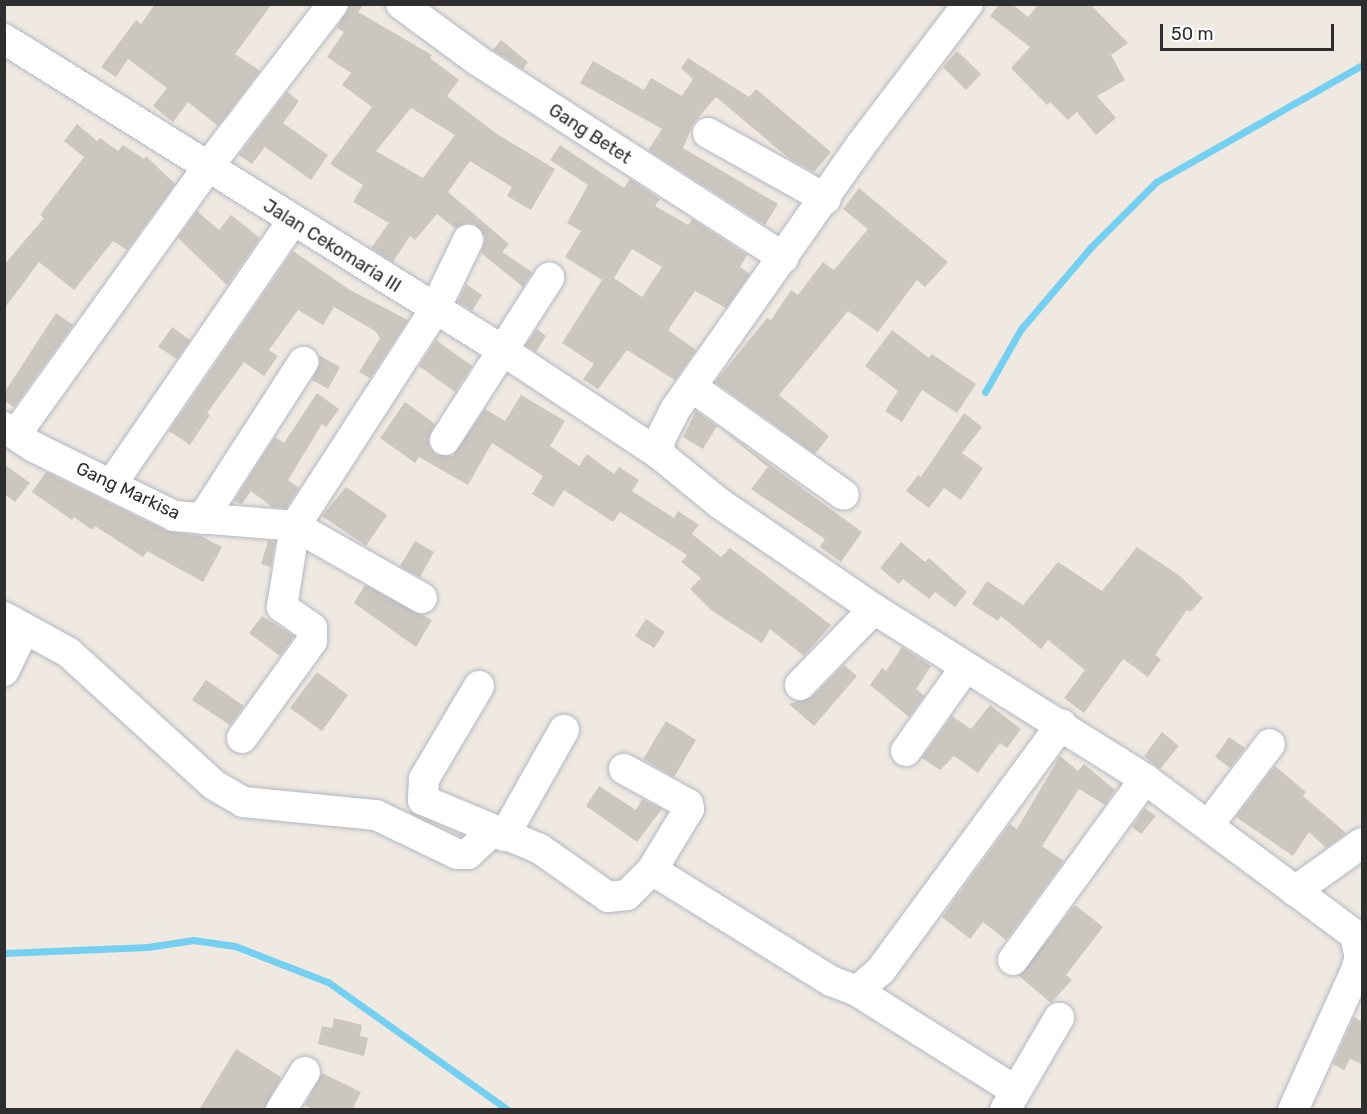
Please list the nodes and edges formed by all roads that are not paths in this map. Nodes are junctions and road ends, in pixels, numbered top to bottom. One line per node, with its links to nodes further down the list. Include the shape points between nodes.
1 (333, 4): 6 (street)
2 (400, 4): 10 (street, Gang Betet, via 477,60)
3 (968, 4): 7 (street, via 855,154)
4 (4, 39): 6 (street, Jalan Cekomaria III)
5 (708, 133): 7 (street)
6 (207, 168): 8 (street, Jalan Cekomaria III); 16 (street)
7 (826, 199): 10 (street)
8 (293, 220): 12 (street, Jalan Cekomaria III); 19 (street)
9 (468, 240): 12 (street)
10 (784, 258): 15 (street)
11 (549, 278): 13 (street)
12 (434, 311): 13 (street, Jalan Cekomaria III); 22 (street)
13 (502, 350): 17 (street); 18 (street, Jalan Cekomaria III)
14 (303, 362): 21 (street)
15 (692, 387): 18 (street, via 668,421); 20 (street)
16 (10, 430): 19 (street, Gang Markisa, via 34,447)
17 (445, 440)
18 (659, 454): 24 (street, Jalan Cekomaria III, via 719,503)
19 (111, 484): 21 (street, Gang Markisa, via 174,516)
20 (844, 495)
21 (202, 519): 22 (street, Gang Markisa)
22 (295, 526): 23 (street, Gang Markisa); 32 (street, via 282,607 312,628 312,640)
23 (422, 598)
24 (874, 609): 26 (street, Jalan Cekomaria III); 28 (street)
25 (14, 623): 27 (street); 38 (street, via 68,652 214,785 243,802 376,815 458,854 468,854)
26 (965, 668): 30 (street, Jalan Cekomaria III); 34 (street)
27 (4, 671)
28 (800, 685)
29 (479, 686): 38 (street, via 424,779 421,797)
30 (1062, 724): 36 (street, Jalan Cekomaria III); 44 (street, via 881,970)
31 (564, 730): 38 (street)
32 (242, 738)
33 (1270, 744): 37 (street)
34 (906, 751)
35 (624, 769): 40 (street, via 688,804 690,809)
36 (1145, 779): 37 (street, Jalan Cekomaria III); 43 (street)
37 (1209, 824): 41 (street, Jalan Cekomaria III)
38 (499, 833): 40 (street, via 540,849 608,897 627,895)
39 (1362, 843): 41 (street)
40 (651, 870): 44 (street, via 831,981)
41 (1295, 891): 42 (street, Jalan Cekomaria III)
42 (1360, 942): 49 (street, via 1354,975)
43 (1013, 960)
44 (857, 992): 47 (street)
45 (1059, 1018): 47 (street)
46 (305, 1072): 48 (street)
47 (1011, 1100)
48 (281, 1110)
49 (1293, 1110)

